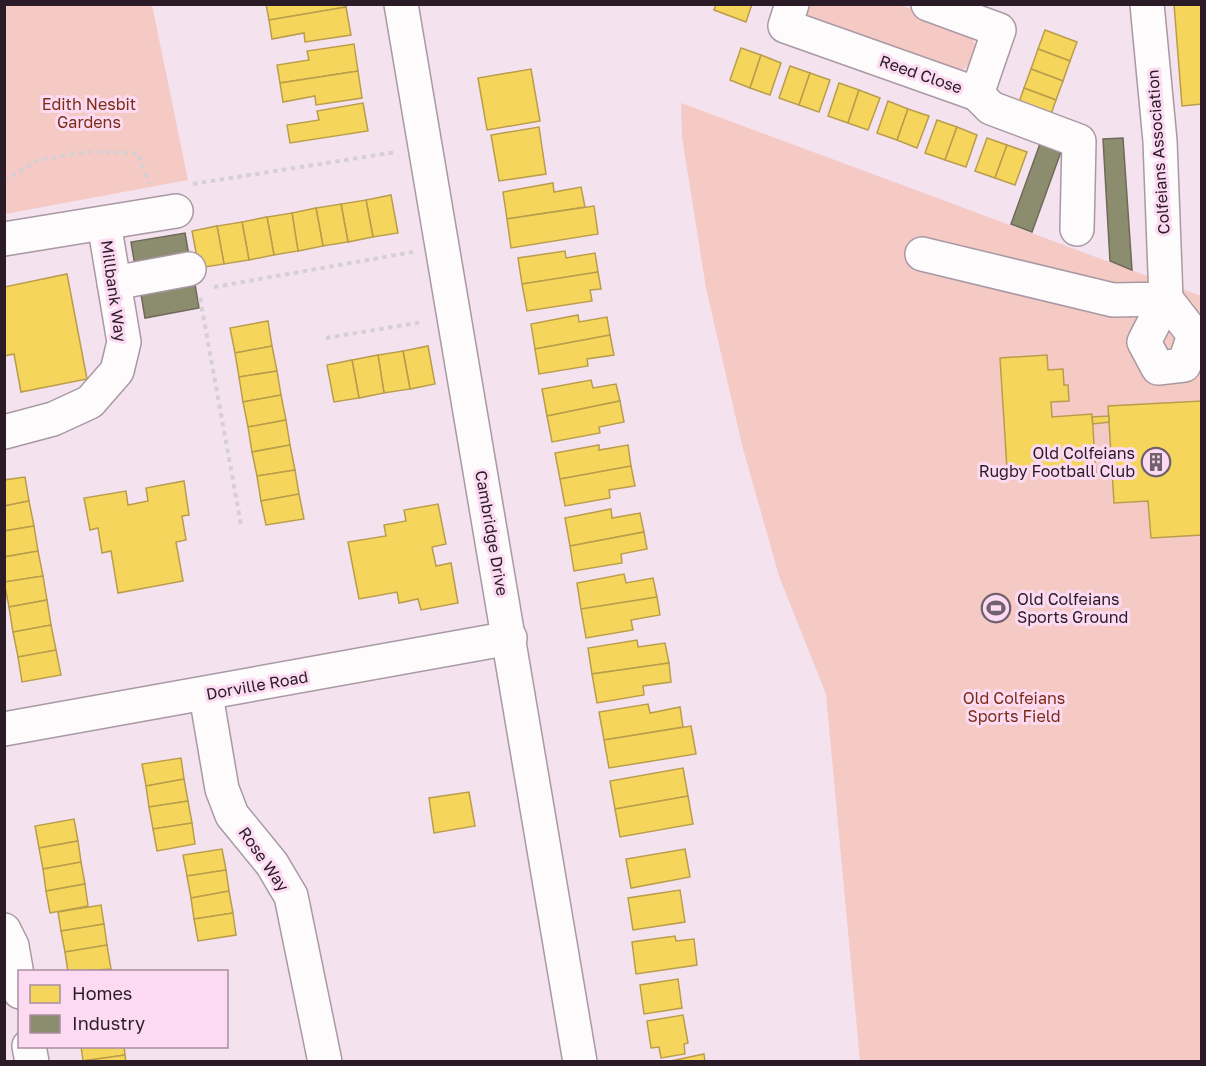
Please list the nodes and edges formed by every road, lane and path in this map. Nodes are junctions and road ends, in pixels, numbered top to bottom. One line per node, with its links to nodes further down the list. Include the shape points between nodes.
1 (401, 4): 6 (street, Cambridge Drive)
2 (792, 4): 5 (street, Reed Close, via 784,26)
3 (928, 4): 5 (street, Reed Close, via 999,30)
4 (1147, 4): 13 (street, Colfeians Association, via 1160,141 1166,299 1113,300)
5 (976, 94): 10 (street, via 991,108 1079,141)
6 (426, 147): 8 (path, via 179,186 183,210); 12 (street, Cambridge Drive)
7 (4, 180): 8 (path, via 38,160 87,152 138,153)
8 (167, 213): 9 (street)
9 (104, 223): 11 (street); 15 (street, Millbank Way)
10 (1077, 229)
11 (4, 239)
12 (443, 246): 14 (path); 16 (street, Cambridge Drive)
13 (922, 254)
14 (199, 282): 15 (street); 19 (path)
15 (114, 283): 18 (street, Millbank Way, via 124,342 117,371 90,402 53,419)
16 (455, 316): 17 (path); 20 (street, Cambridge Drive)
17 (326, 338)
18 (4, 432)
19 (241, 525)
20 (510, 638): 21 (street, Dorville Road); 26 (street, Cambridge Drive)
21 (206, 695): 22 (street, Dorville Road); 25 (street, Rose Way, via 222,789 232,815 272,864 291,896)
22 (4, 729)
23 (4, 930): 24 (street, via 12,946)
24 (18, 980)
25 (325, 1062)
26 (579, 1062)

